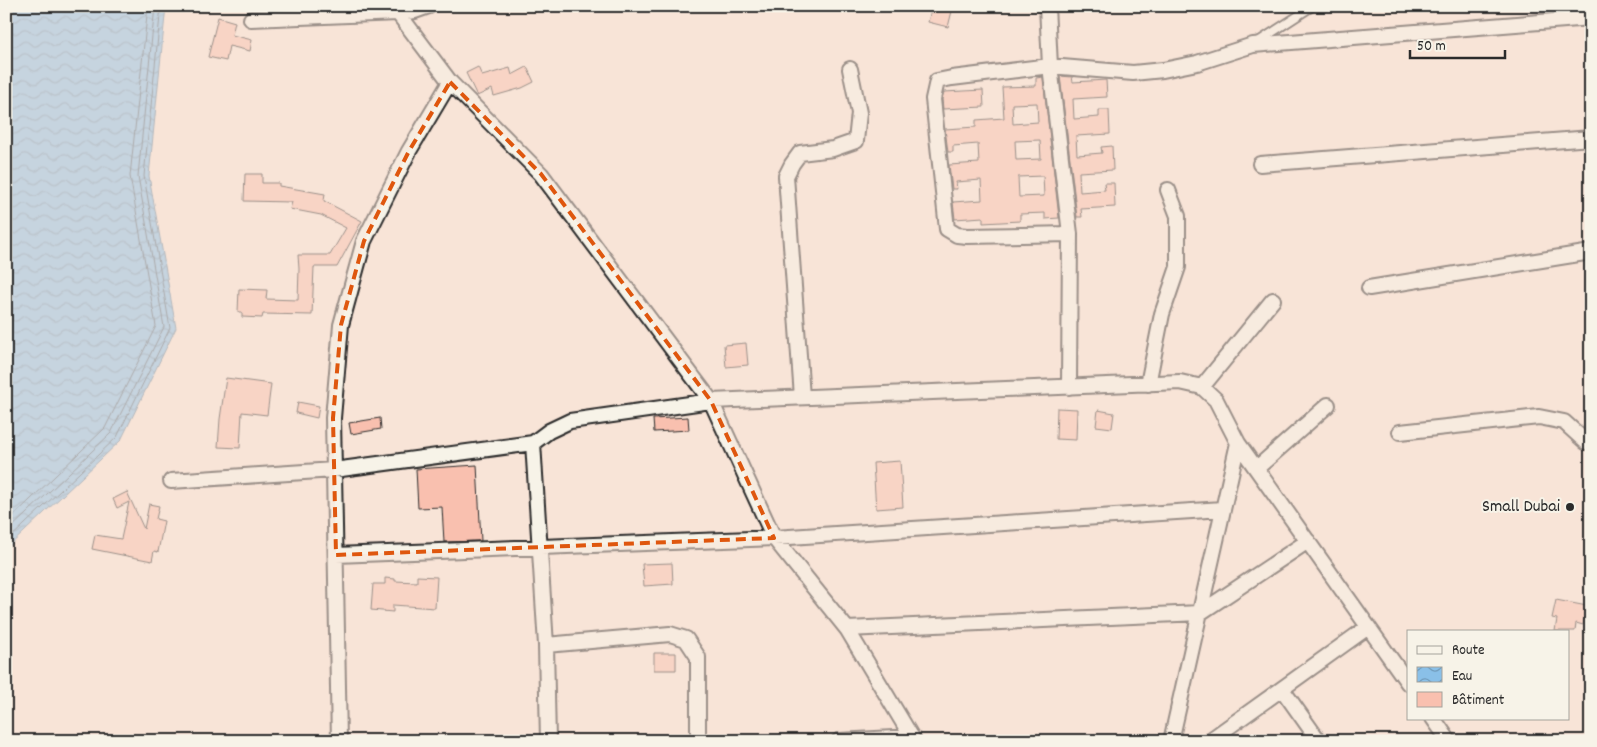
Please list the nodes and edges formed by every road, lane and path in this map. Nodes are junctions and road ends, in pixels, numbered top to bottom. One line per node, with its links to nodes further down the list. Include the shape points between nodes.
1 (429, 6): 4 (street, via 415,11)
2 (1047, 6): 8 (street)
3 (1313, 6): 7 (lane)
4 (395, 10): 6 (street); 10 (street)
5 (1591, 18): 7 (street)
6 (251, 19)
7 (1253, 45): 8 (street, via 1163,70 1134,73)
8 (1050, 66): 14 (street); 14 (street, via 937,81 934,99 947,229 967,236)
9 (850, 69): 21 (street, via 859,113 856,141 833,149 800,153 786,176)
10 (450, 82): 22 (street, via 541,174); 29 (street, via 409,151 364,241 342,326 333,418)
11 (1591, 138): 12 (street)
12 (1260, 164)
13 (1168, 190): 18 (street, via 1178,216 1178,267 1162,314)
14 (1070, 234): 19 (street)
15 (1591, 252): 16 (street)
16 (1369, 288)
17 (1273, 300): 20 (street)
18 (1148, 384): 19 (street); 20 (street, via 1180,382)
19 (1069, 387): 21 (street)
20 (1202, 387): 25 (street, via 1216,400)
21 (802, 397): 22 (street)
22 (711, 401): 27 (street, via 570,422 549,431); 32 (street)
23 (1328, 405): 28 (street)
24 (1400, 432): 26 (street, via 1539,417 1564,422)
25 (1238, 443): 28 (street); 31 (street)
26 (1591, 443)
27 (533, 444): 29 (street); 34 (street)
28 (1256, 468): 33 (street)
29 (334, 470): 30 (street); 35 (street)
30 (171, 481)
31 (1223, 510): 32 (street); 36 (street)
32 (774, 538): 34 (street); 38 (street)
33 (1308, 541): 36 (street); 37 (street)
34 (540, 547): 35 (street); 39 (street)
35 (336, 555): 45 (street)
36 (1200, 613): 38 (street); 44 (street)
37 (1368, 627): 40 (street); 41 (street)
38 (847, 628): 43 (street)
39 (546, 645): 46 (street); 47 (street, via 670,634 686,639 698,657)
40 (1407, 683)
41 (1282, 688): 49 (street); 50 (street)
42 (1434, 720): 51 (street)
43 (913, 739): 48 (street)
44 (1174, 739)
45 (339, 741)
46 (548, 741)
47 (698, 741)
48 (839, 741)
49 (1209, 741)
50 (1319, 741)
51 (1449, 741)

